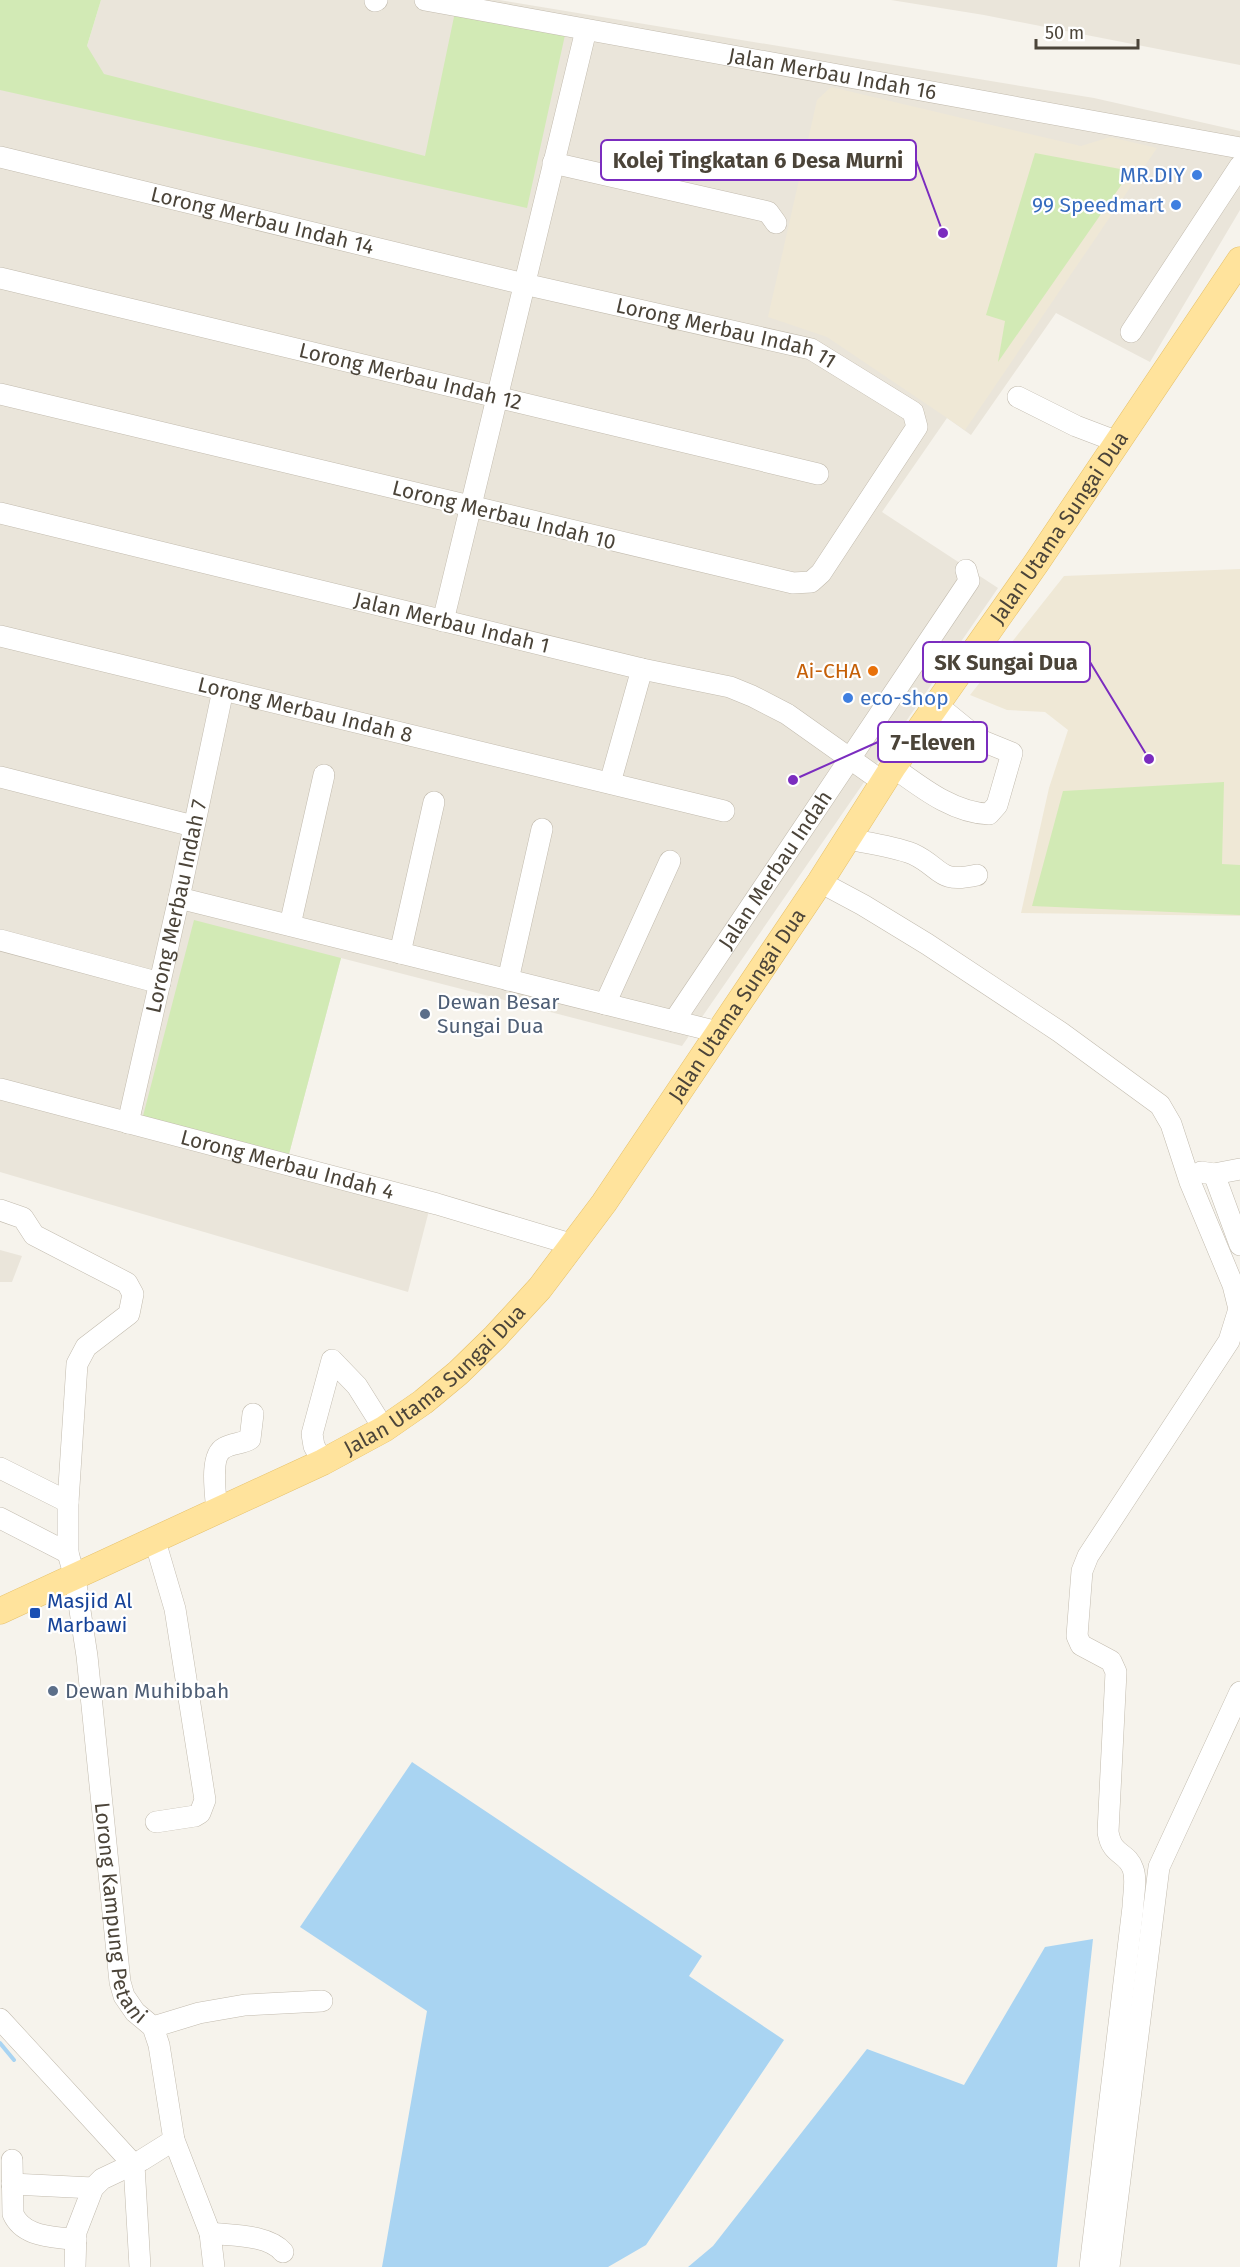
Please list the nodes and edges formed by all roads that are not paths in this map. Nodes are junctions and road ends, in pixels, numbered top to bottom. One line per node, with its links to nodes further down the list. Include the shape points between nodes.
1 (425, 0): 2 (street, Jalan Merbau Indah 16)
2 (586, 30): 3 (street, Jalan Merbau Indah 16); 5 (street)
3 (1240, 148)
4 (0, 157): 10 (street, Lorong Merbau Indah 14)
5 (553, 164): 7 (street, via 768,212); 10 (street)
6 (1240, 166): 11 (street)
7 (776, 223)
8 (1240, 260): 16 (main road, Jalan Utama Sungai Dua)
9 (0, 278): 14 (street, Lorong Merbau Indah 12)
10 (524, 284): 14 (street); 15 (street, Lorong Merbau Indah 11, via 811,349)
11 (1131, 332)
12 (0, 394): 18 (street, Lorong Merbau Indah 10)
13 (1018, 397): 16 (street)
14 (497, 398): 17 (street, Lorong Merbau Indah 12); 18 (street)
15 (914, 412): 18 (street, Lorong Merbau Indah 10, via 917,427 821,573 811,582 793,583)
16 (1118, 442): 25 (main road, Jalan Utama Sungai Dua)
17 (818, 474)
18 (471, 508): 21 (street)
19 (0, 513): 21 (street, Jalan Merbau Indah 1)
20 (966, 570): 26 (street, Jalan Merbau Indah, via 969,581)
21 (443, 621): 23 (street, Jalan Merbau Indah 1)
22 (0, 636): 24 (street, Lorong Merbau Indah 8)
23 (642, 669): 26 (street, Jalan Merbau Indah 1, via 730,687 752,696 787,714); 30 (street)
24 (223, 690): 30 (street, Lorong Merbau Indah 8); 33 (street, Lorong Merbau Indah 7)
25 (937, 705): 27 (main road, Jalan Utama Sungai Dua); 27 (street, Jalan Merbau Indah 1, via 980,740 1012,753 997,805 989,814 938,800)
26 (850, 759): 27 (street, Jalan Merbau Indah 1); 46 (street, Jalan Merbau Indah)
27 (888, 774): 35 (main road, Jalan Utama Sungai Dua)
28 (324, 776): 40 (street)
29 (0, 777): 33 (street)
30 (610, 783): 32 (street, Lorong Merbau Indah 8)
31 (434, 802): 42 (street)
32 (724, 811)
33 (193, 826): 39 (street, Lorong Merbau Indah 7)
34 (542, 830): 43 (street)
35 (848, 839): 37 (street, via 913,854 946,878); 38 (main road, Jalan Utama Sungai Dua)
36 (670, 861): 45 (street)
37 (977, 875)
38 (820, 882): 47 (main road, Jalan Utama Sungai Dua); 50 (street, via 927,944 1131,1082 1160,1105)
39 (179, 898): 40 (street); 44 (street, Lorong Merbau Indah 7)
40 (290, 925): 42 (street)
41 (0, 940): 44 (street)
42 (400, 952): 43 (street)
43 (508, 980): 45 (street)
44 (160, 983): 49 (street, Lorong Merbau Indah 7)
45 (605, 1004): 46 (street)
46 (674, 1021): 47 (street)
47 (718, 1032): 54 (main road, Jalan Utama Sungai Dua)
48 (0, 1089): 49 (street, Lorong Merbau Indah 4)
49 (128, 1123): 54 (street, Lorong Merbau Indah 4, via 437,1204)
50 (1187, 1168): 52 (street); 83 (street, via 1233,1285 1239,1309 1237,1323 1082,1571 1077,1636 1082,1645 1112,1661 1116,1672 1110,1845 1128,1860 1134,1871)
51 (1240, 1169): 52 (street)
52 (1214, 1174): 55 (street)
53 (0, 1210): 60 (street, Lorong Kampung Petani, via 23,1218 34,1235 127,1283 133,1294 129,1314 86,1347 77,1364)
54 (574, 1245): 57 (main road, Jalan Utama Sungai Dua, via 540,1288 458,1374)
55 (1240, 1245)
56 (253, 1414): 61 (street, via 250,1439 225,1447 217,1456)
57 (384, 1429): 58 (main road, Jalan Utama Sungai Dua); 58 (street, via 357,1386 332,1360 312,1434)
58 (323, 1462): 61 (main road, Jalan Utama Sungai Dua)
59 (0, 1468): 60 (street)
60 (68, 1502): 64 (street, Lorong Kampung Petani)
61 (217, 1512): 63 (main road, Jalan Utama Sungai Dua)
62 (0, 1518): 64 (street)
63 (155, 1541): 65 (main road, Jalan Utama Sungai Dua); 68 (street, via 175,1609 205,1800 195,1816)
64 (68, 1553): 65 (street, Lorong Kampung Petani)
65 (75, 1578): 66 (main road, Jalan Utama Sungai Dua); 71 (street, Lorong Kampung Petani, via 124,1996)
66 (0, 1611)
67 (1240, 1692): 84 (street, via 1159,1867)
68 (156, 1822)
69 (322, 2001): 71 (street, via 245,2005)
70 (0, 2019): 74 (street)
71 (153, 2027): 72 (street, Lorong Kampung Petani, via 163,2062)
72 (174, 2140): 74 (street); 77 (street, Lorong Kampung Petani)
73 (12, 2160): 75 (street)
74 (134, 2165): 76 (street, via 102,2179); 81 (street)
75 (12, 2184): 76 (street); 78 (street, via 13,2214 21,2228)
76 (93, 2188): 78 (street)
77 (210, 2233): 79 (street, via 272,2243); 82 (street, Lorong Kampung Petani)
78 (76, 2240): 80 (street)
79 (283, 2252)
80 (75, 2267)
81 (140, 2267)
82 (214, 2267)
83 (1090, 2267)
84 (1109, 2267)

